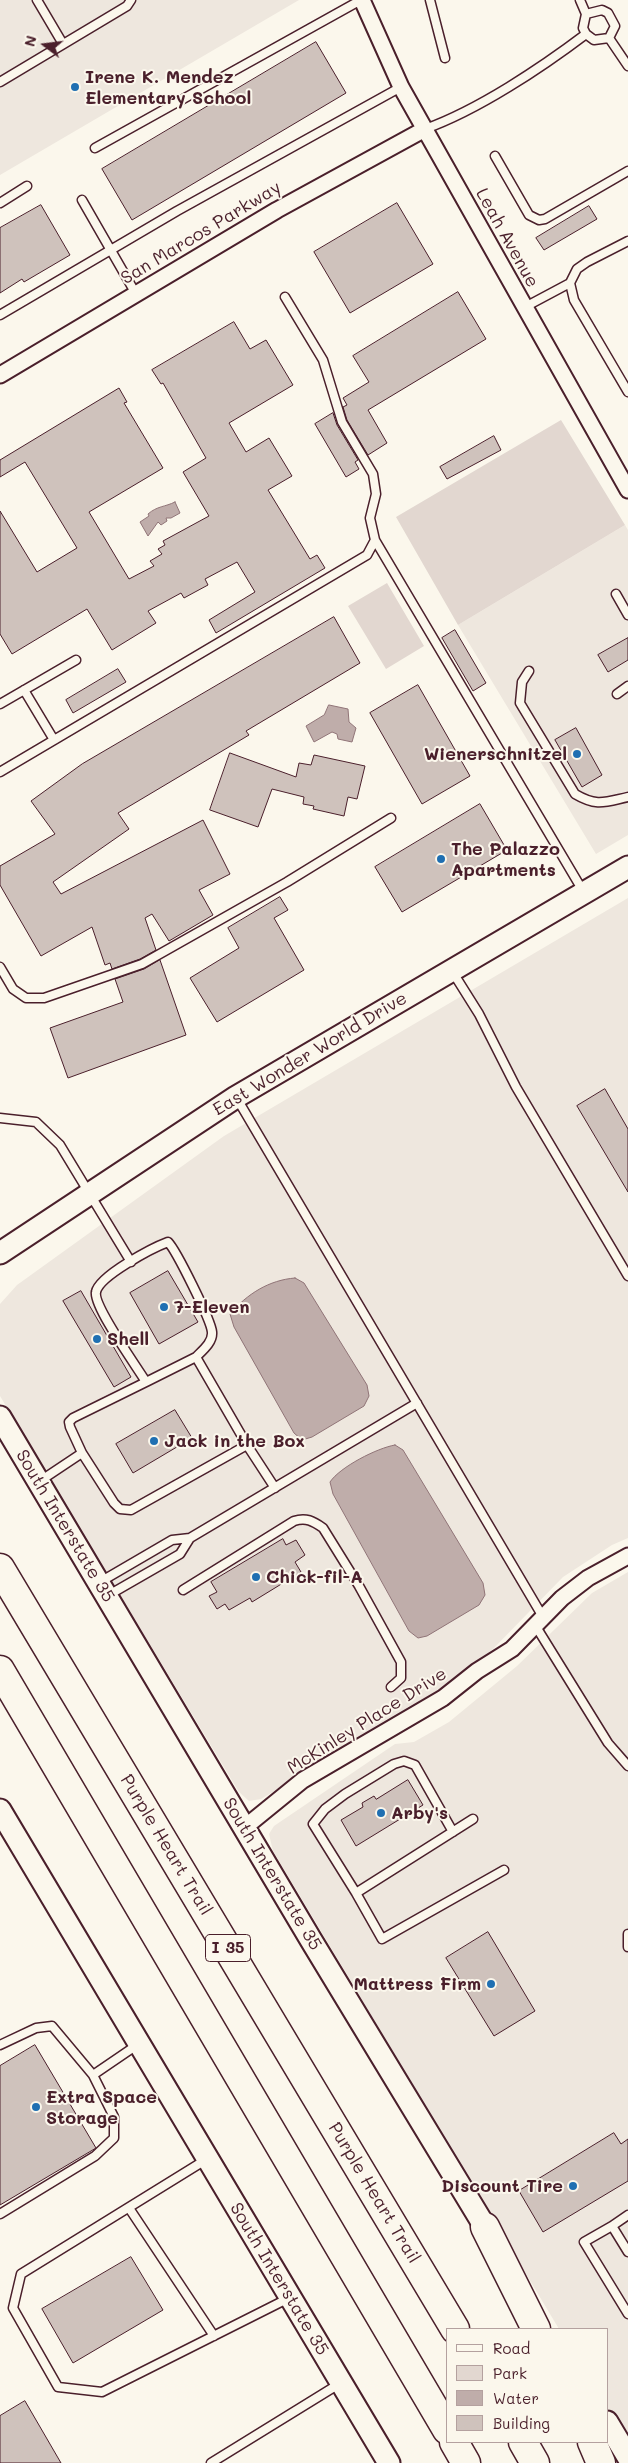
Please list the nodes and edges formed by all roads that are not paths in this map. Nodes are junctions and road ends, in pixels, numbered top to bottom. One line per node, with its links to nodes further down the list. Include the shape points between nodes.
1 (37, 0): 9 (lane)
2 (131, 0): 9 (lane, via 127,6)
3 (361, 0): 13 (street, Leah Avenue); 15 (lane)
4 (430, 0): 10 (lane)
5 (580, 0): 6 (lane)
6 (586, 14): 7 (lane, via 583,28); 8 (lane, via 602,10 608,14 614,26)
7 (586, 34): 8 (lane, via 594,40); 14 (lane, via 555,58 448,121)
8 (609, 38): 11 (lane)
9 (63, 44): 12 (lane)
10 (445, 58)
11 (628, 66)
12 (0, 82)
13 (401, 87): 14 (street, Leah Avenue); 22 (lane)
14 (424, 129): 24 (street, San Marcos Parkway, via 277,210); 26 (street, Leah Avenue)
15 (94, 148)
16 (495, 156): 17 (lane, via 528,215 539,220)
17 (628, 171)
18 (27, 186): 20 (lane)
19 (82, 200): 22 (lane)
20 (0, 203)
21 (628, 242): 23 (lane, via 577,269)
22 (111, 250): 24 (lane); 27 (lane)
23 (570, 283): 26 (lane); 29 (lane, via 574,300)
24 (136, 294): 28 (street, San Marcos Parkway)
25 (285, 297): 31 (lane, via 323,360 342,422 373,474 376,494 370,518)
26 (525, 307): 30 (street, Leah Avenue)
27 (0, 315)
28 (0, 375)
29 (628, 392)
30 (628, 490)
31 (375, 540): 40 (lane, via 367,555); 45 (lane)
32 (616, 594): 33 (lane)
33 (628, 614)
34 (76, 660): 37 (lane)
35 (529, 671): 42 (lane, via 522,682 520,703 575,794 603,804)
36 (628, 686): 38 (lane)
37 (24, 690): 39 (lane); 40 (lane)
38 (617, 694)
39 (0, 704)
40 (54, 740): 41 (lane)
41 (0, 772)
42 (628, 797)
43 (391, 818): 46 (lane, via 287,882 142,964 44,998 26,998 13,989)
44 (628, 866): 45 (main road, East Wonder World Drive)
45 (583, 892): 47 (main road, East Wonder World Drive)
46 (0, 966)
47 (451, 970): 48 (main road, East Wonder World Drive); 54 (lane)
48 (236, 1097): 50 (main road, East Wonder World Drive); 57 (lane)
49 (0, 1118): 50 (lane, via 36,1122 60,1145)
50 (88, 1194): 51 (main road, East Wonder World Drive); 52 (lane)
51 (5, 1248): 53 (main road)
52 (131, 1262): 55 (lane, via 162,1244 168,1242 171,1245 207,1316 212,1333 209,1343); 56 (lane, via 104,1279 96,1290 96,1298)
53 (0, 1272)
54 (628, 1276)
55 (196, 1357): 56 (lane); 59 (lane)
56 (146, 1382): 60 (lane, via 73,1418 70,1422)
57 (417, 1404): 62 (lane); 68 (lane)
58 (0, 1418): 61 (main road, South Interstate 35)
59 (247, 1445): 60 (lane, via 131,1510 120,1509 114,1503); 62 (lane)
60 (82, 1453): 61 (lane)
61 (39, 1482): 66 (main road, South Interstate 35)
62 (275, 1488): 63 (lane)
63 (190, 1538): 66 (lane, via 172,1540); 66 (lane, via 180,1554)
64 (628, 1556): 68 (street, McKinley Place Drive, via 588,1578)
65 (0, 1568): 92 (highway, Purple Heart Trail / I 35)
66 (102, 1590): 74 (main road, South Interstate 35)
67 (183, 1590): 70 (lane, via 294,1521 309,1520 323,1528 401,1662 401,1678)
68 (539, 1621): 71 (lane, via 608,1743); 74 (street, McKinley Place Drive, via 512,1649 443,1698 303,1780)
69 (0, 1670): 98 (highway)
70 (391, 1686)
71 (628, 1766)
72 (0, 1810): 81 (main road, South Interstate 35)
73 (474, 1819): 75 (lane)
74 (244, 1828): 88 (main road, South Interstate 35)
75 (452, 1832): 77 (lane); 77 (lane, via 415,1765 404,1761 394,1764 363,1782 325,1809 313,1824)
76 (504, 1870): 77 (lane, via 382,1939)
77 (356, 1893)
78 (628, 1934): 79 (lane)
79 (628, 1947)
80 (0, 2044): 82 (lane, via 36,2028 52,2026)
81 (139, 2044): 82 (lane); 83 (main road, South Interstate 35)
82 (93, 2075): 85 (lane, via 114,2117 114,2138 95,2156)
83 (207, 2159): 84 (lane); 90 (main road, South Interstate 35)
84 (129, 2208): 95 (lane); 95 (lane, via 21,2274 13,2308 58,2387 102,2392)
85 (0, 2214)
86 (628, 2215): 87 (lane)
87 (612, 2226): 89 (lane); 91 (lane, via 584,2242)
88 (485, 2227): 93 (highway); 94 (main road, South Interstate 35)
89 (628, 2252)
90 (289, 2298): 95 (lane); 96 (main road, South Interstate 35)
91 (628, 2314)
92 (454, 2328)
93 (536, 2328)
94 (548, 2328)
95 (214, 2336)
96 (341, 2383): 103 (lane); 104 (main road, South Interstate 35)
97 (608, 2424): 102 (main road)
98 (446, 2428)
99 (455, 2443): 105 (highway)
100 (524, 2443): 106 (highway)
101 (592, 2443): 107 (highway)
102 (628, 2457)
103 (211, 2463)
104 (389, 2463)
105 (466, 2463)
106 (535, 2463)
107 (602, 2463)

